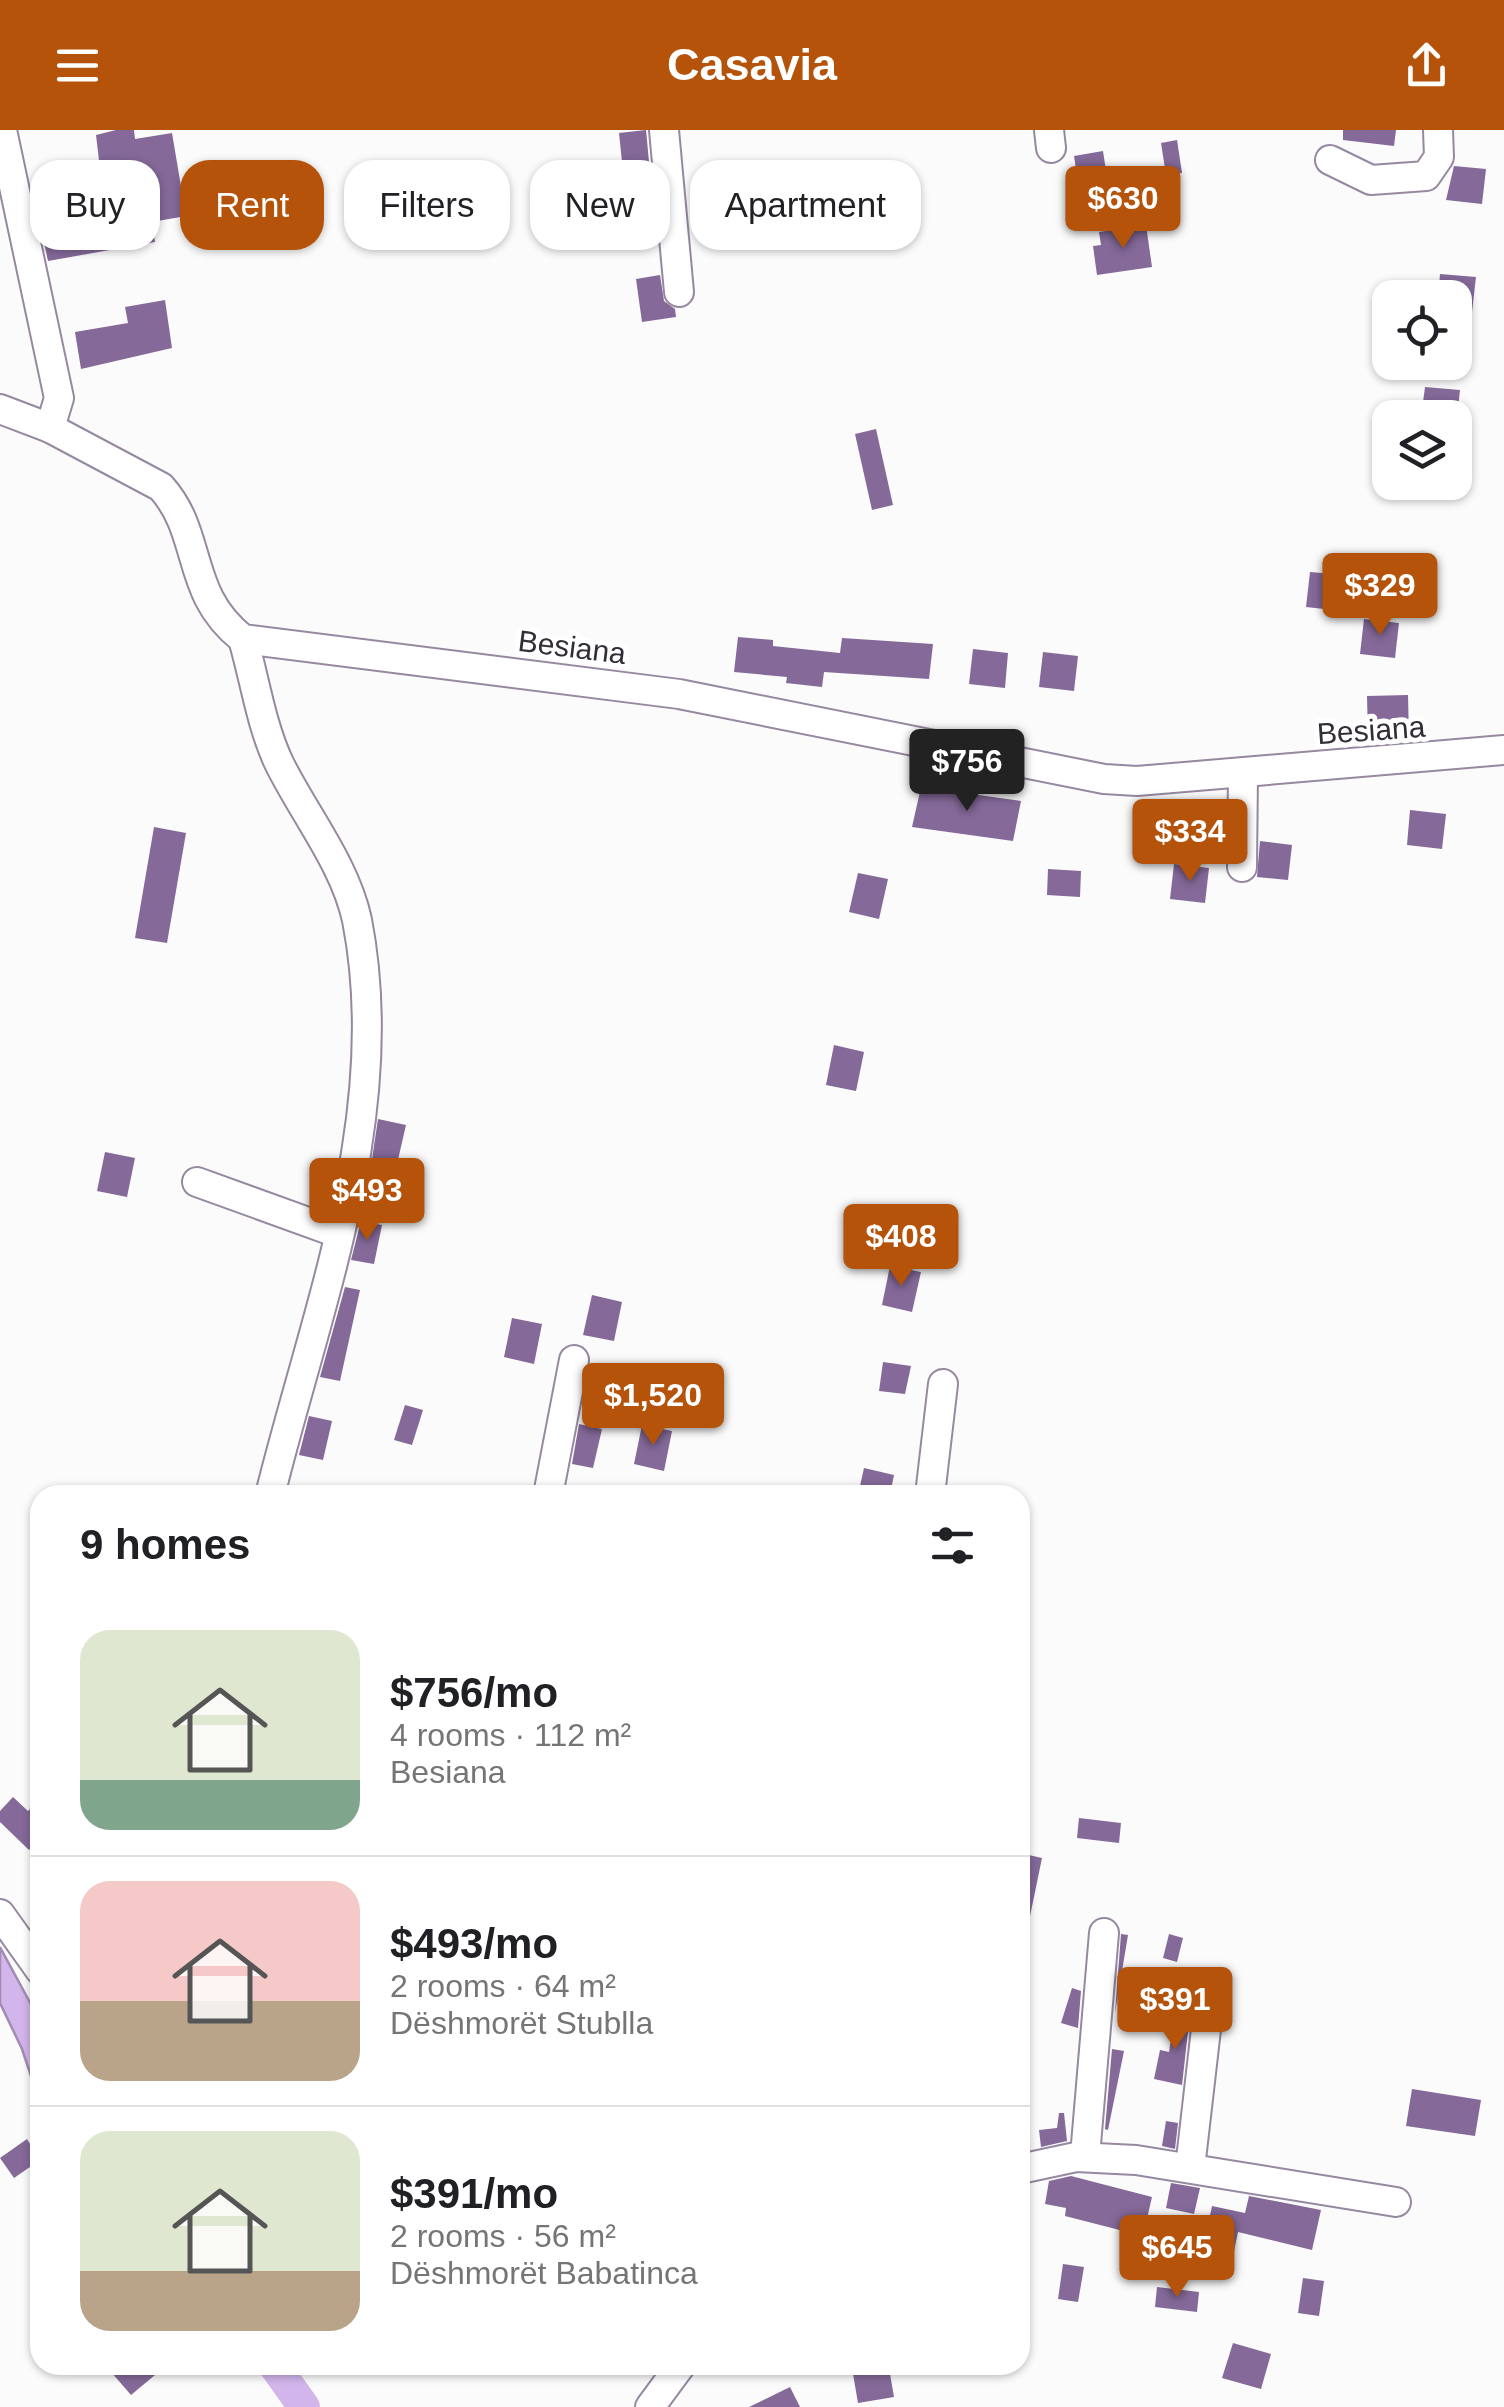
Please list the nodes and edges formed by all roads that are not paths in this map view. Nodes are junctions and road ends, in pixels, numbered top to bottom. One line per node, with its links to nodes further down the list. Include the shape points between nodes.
1 (2, 130): 7 (street, via 59,398)
2 (664, 130): 5 (street)
3 (1438, 130): 4 (street, via 1439,157 1426,176 1371,180)
4 (1330, 160)
5 (679, 292)
6 (0, 409): 7 (street)
7 (50, 428): 8 (street, via 162,487 172,498 210,606)
8 (243, 639): 10 (street, Besiana, via 679,694 1104,779); 13 (street, via 278,761 356,920 366,1044 363,1111)
9 (1504, 750): 10 (street, Besiana)
10 (1243, 772): 11 (street)
11 (1242, 867)
12 (197, 1182): 13 (street)
13 (338, 1233): 16 (street)
14 (574, 1360): 17 (street)
15 (943, 1384): 18 (street)
16 (273, 1485)
17 (550, 1485)
18 (931, 1485)
19 (0, 1914): 21 (street)
20 (1104, 1933): 23 (street)
21 (30, 1956)
22 (1208, 2012): 25 (street)
23 (1085, 2156): 24 (street); 25 (street)
24 (1030, 2167)
25 (1190, 2168): 26 (street)
26 (1396, 2202)
27 (674, 2375): 28 (street)
28 (650, 2407)

